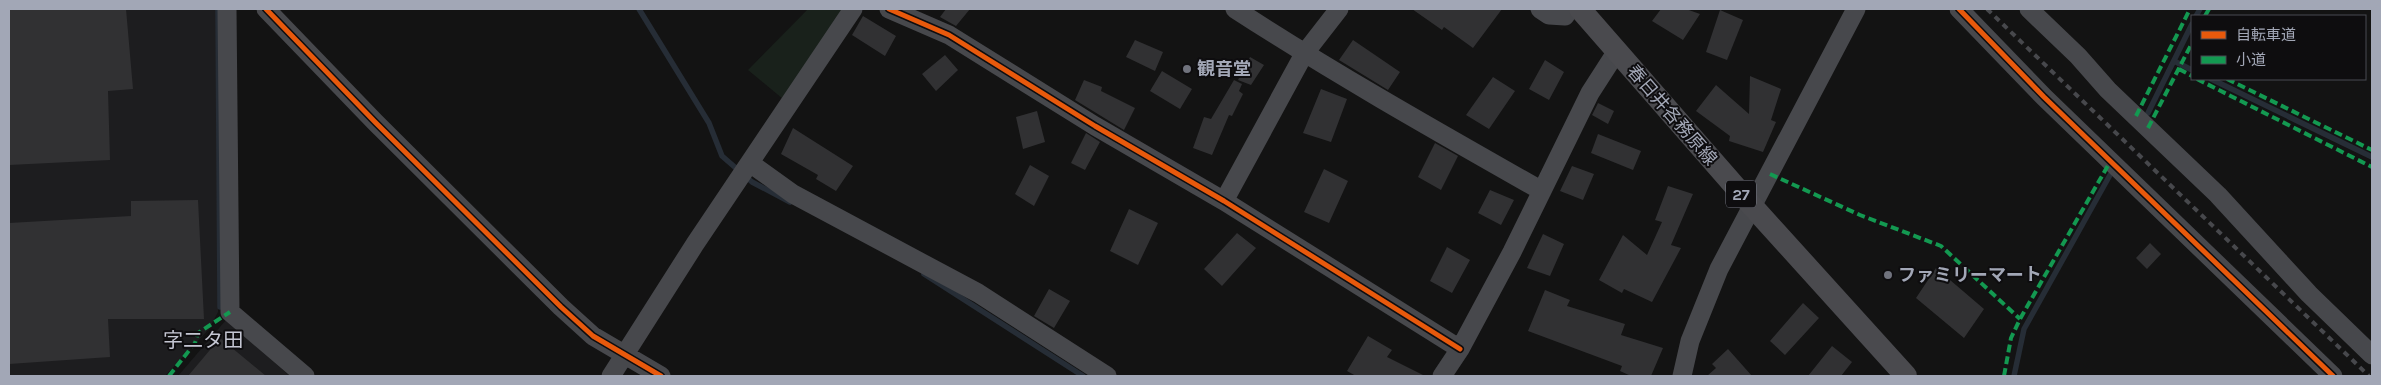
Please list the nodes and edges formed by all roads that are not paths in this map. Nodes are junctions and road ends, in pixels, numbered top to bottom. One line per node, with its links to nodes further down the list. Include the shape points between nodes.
1 (227, 9): 22 (street, via 230,312)
2 (266, 9): 20 (street, via 561,307 593,336)
3 (853, 9): 15 (street)
4 (889, 9): 17 (street, via 949,36)
5 (1235, 9): 14 (street)
6 (1339, 9): 14 (street)
7 (1540, 9): 8 (street, via 1549,15 1565,16)
8 (1570, 9)
9 (1580, 9): 13 (main road, 春日井各務原線 / 27)
10 (1856, 9): 18 (street)
11 (1959, 9): 29 (street, via 2044,97)
12 (2029, 9): 21 (street, via 2218,195 2308,294)
13 (1617, 51): 16 (street, via 1590,93); 18 (main road, 春日井各務原線 / 27)
14 (1304, 54): 16 (street); 17 (street)
15 (750, 163): 20 (street); 25 (street, via 793,194 978,293)
16 (1542, 191): 19 (street)
17 (1224, 201): 19 (street)
18 (1752, 207): 27 (street, via 1706,298); 28 (main road, 春日井各務原線 / 27)
19 (1460, 349): 26 (street)
20 (626, 354): 23 (street); 24 (street)
21 (2372, 355)
22 (305, 376)
23 (610, 376)
24 (661, 376)
25 (1107, 376)
26 (1442, 376)
27 (1682, 376)
28 (1906, 376)
29 (2333, 376)

